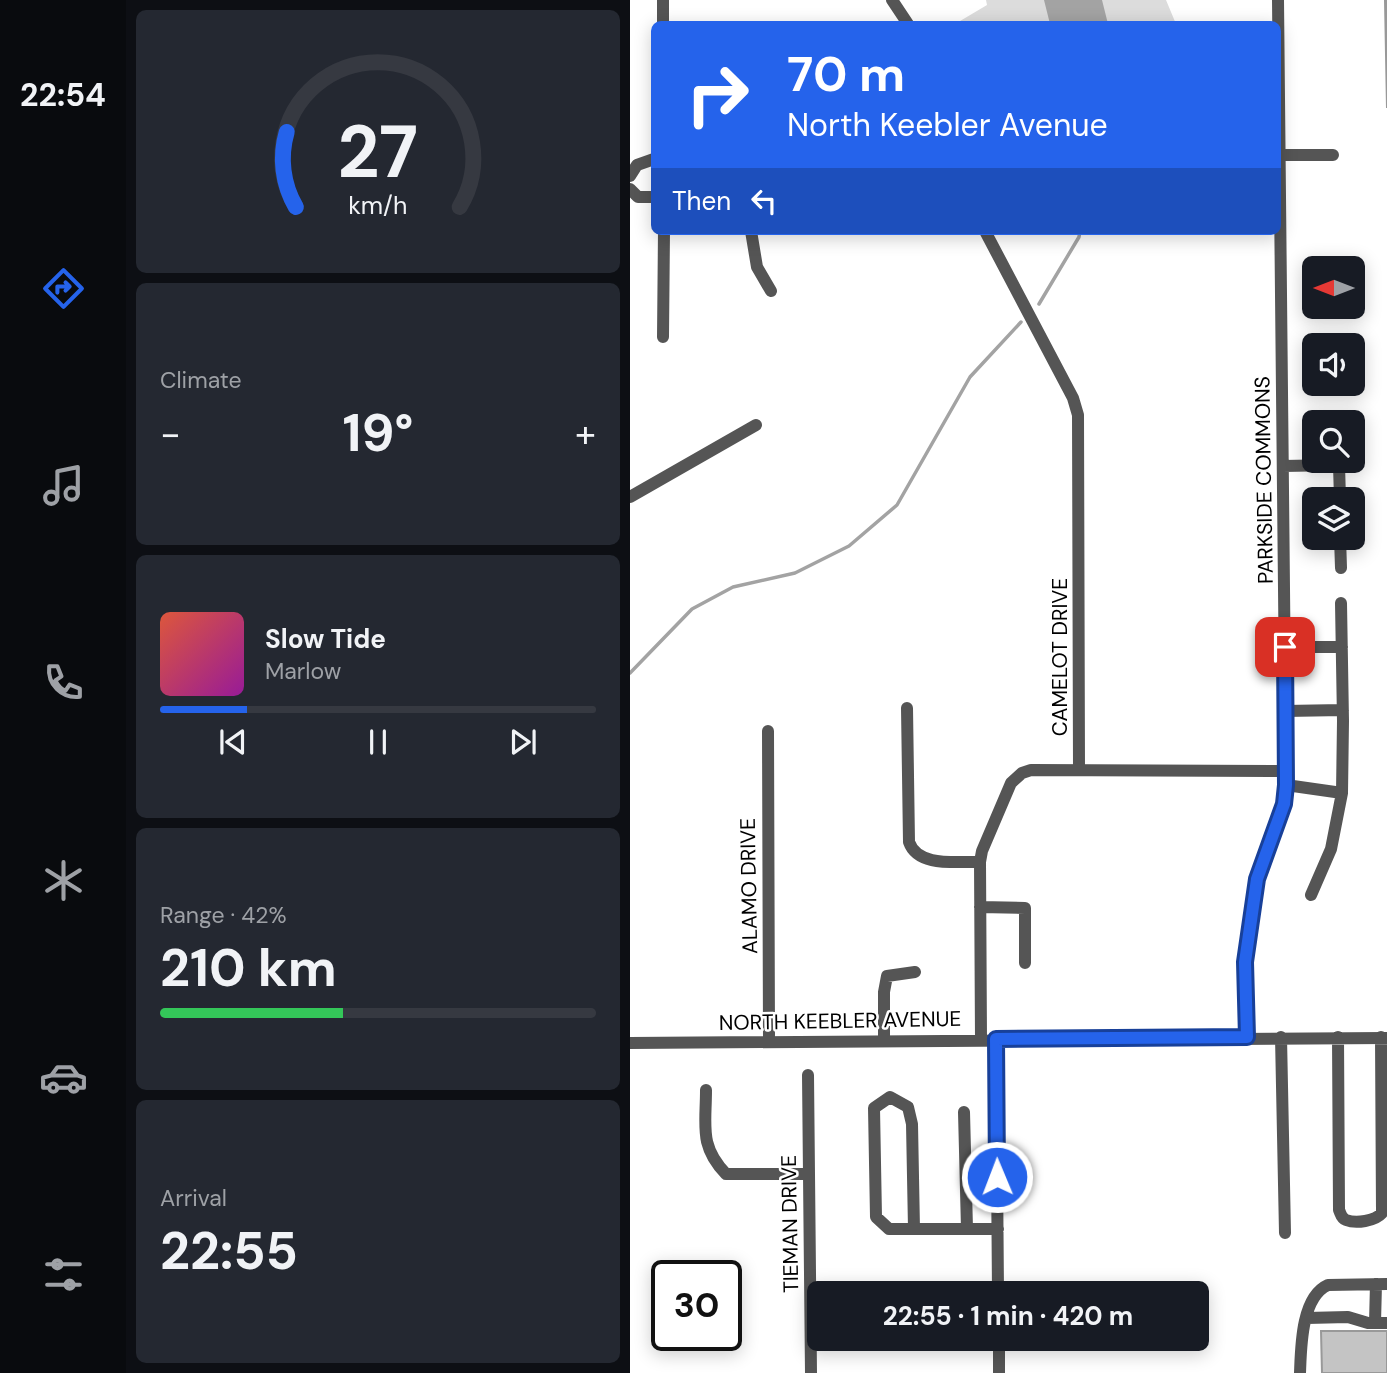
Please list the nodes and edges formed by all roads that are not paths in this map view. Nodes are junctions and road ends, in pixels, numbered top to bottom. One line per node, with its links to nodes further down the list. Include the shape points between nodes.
1 (663, 0): 4 (street)
2 (892, 0): 5 (street)
3 (1278, 0): 6 (street, PARKSIDE COMMONS)
4 (663, 21)
5 (906, 21)
6 (1278, 21)
7 (1281, 155): 8 (street)
8 (1333, 155)
9 (651, 160): 10 (street, via 637,165)
10 (630, 176)
11 (630, 189): 12 (street, via 638,197)
12 (651, 197)
13 (664, 235): 18 (street)
14 (752, 235): 17 (street, via 757,267)
15 (987, 235): 32 (street, CAMELOT DRIVE, via 1073,398 1077,415)
16 (1280, 235): 21 (street, PARKSIDE COMMONS)
17 (771, 291)
18 (663, 337)
19 (756, 425): 22 (street)
20 (1302, 465): 21 (street)
21 (1283, 466): 26 (street, PARKSIDE COMMONS)
22 (630, 497)
23 (1340, 550): 24 (street)
24 (1341, 568)
25 (1341, 603): 27 (street)
26 (1285, 647): 27 (street); 30 (street, PARKSIDE COMMONS)
27 (1342, 647): 29 (street)
28 (907, 708): 36 (street, via 911,849 925,859)
29 (1343, 710): 30 (street); 35 (street)
30 (1285, 711): 33 (street, PARKSIDE COMMONS)
31 (768, 731): 48 (street, ALAMO DRIVE)
32 (1079, 770): 33 (street); 36 (street, via 1031,770 1016,778)
33 (1286, 771): 34 (street, PARKSIDE COMMONS)
34 (1286, 785): 35 (street); 41 (street, PARKSIDE COMMONS, via 1284,804 1257,879 1245,962)
35 (1342, 793): 37 (street, via 1331,849)
36 (980, 862): 38 (street)
37 (1311, 895)
38 (980, 907): 39 (street, via 1025,908); 45 (street)
39 (1025, 963)
40 (915, 972): 47 (street, via 887,976)
41 (1247, 1037): 42 (street, NORTH KEEBLER AVENUE); 46 (street, NORTH KEEBLER AVENUE)
42 (1281, 1037): 43 (street, NORTH KEEBLER AVENUE); 57 (street)
43 (1338, 1037): 44 (street, NORTH KEEBLER AVENUE); 44 (street, via 1339,1210 1347,1220 1371,1220 1382,1213)
44 (1384, 1038)
45 (981, 1039): 46 (street, NORTH KEEBLER AVENUE); 47 (street, NORTH KEEBLER AVENUE)
46 (996, 1039): 56 (street)
47 (884, 1040): 48 (street, NORTH KEEBLER AVENUE)
48 (769, 1041): 49 (street, NORTH KEEBLER AVENUE)
49 (630, 1042)
50 (808, 1075): 53 (street, TIEMAN DRIVE)
51 (706, 1090): 53 (street, via 706,1144 726,1174)
52 (964, 1112): 55 (street)
53 (808, 1174): 63 (street, TIEMAN DRIVE)
54 (914, 1229): 54 (street, via 889,1229 876,1217 874,1108 890,1097 908,1107 912,1124); 55 (street)
55 (967, 1229): 56 (street)
56 (998, 1229): 58 (street)
57 (1285, 1233)
58 (998, 1281)
59 (1381, 1284): 60 (street, via 1328,1285 1312,1300); 61 (street)
60 (1307, 1318): 61 (street, via 1348,1317); 65 (street, via 1301,1337)
61 (1381, 1323)
62 (999, 1351): 64 (street)
63 (811, 1373)
64 (999, 1373)
65 (1300, 1373)

